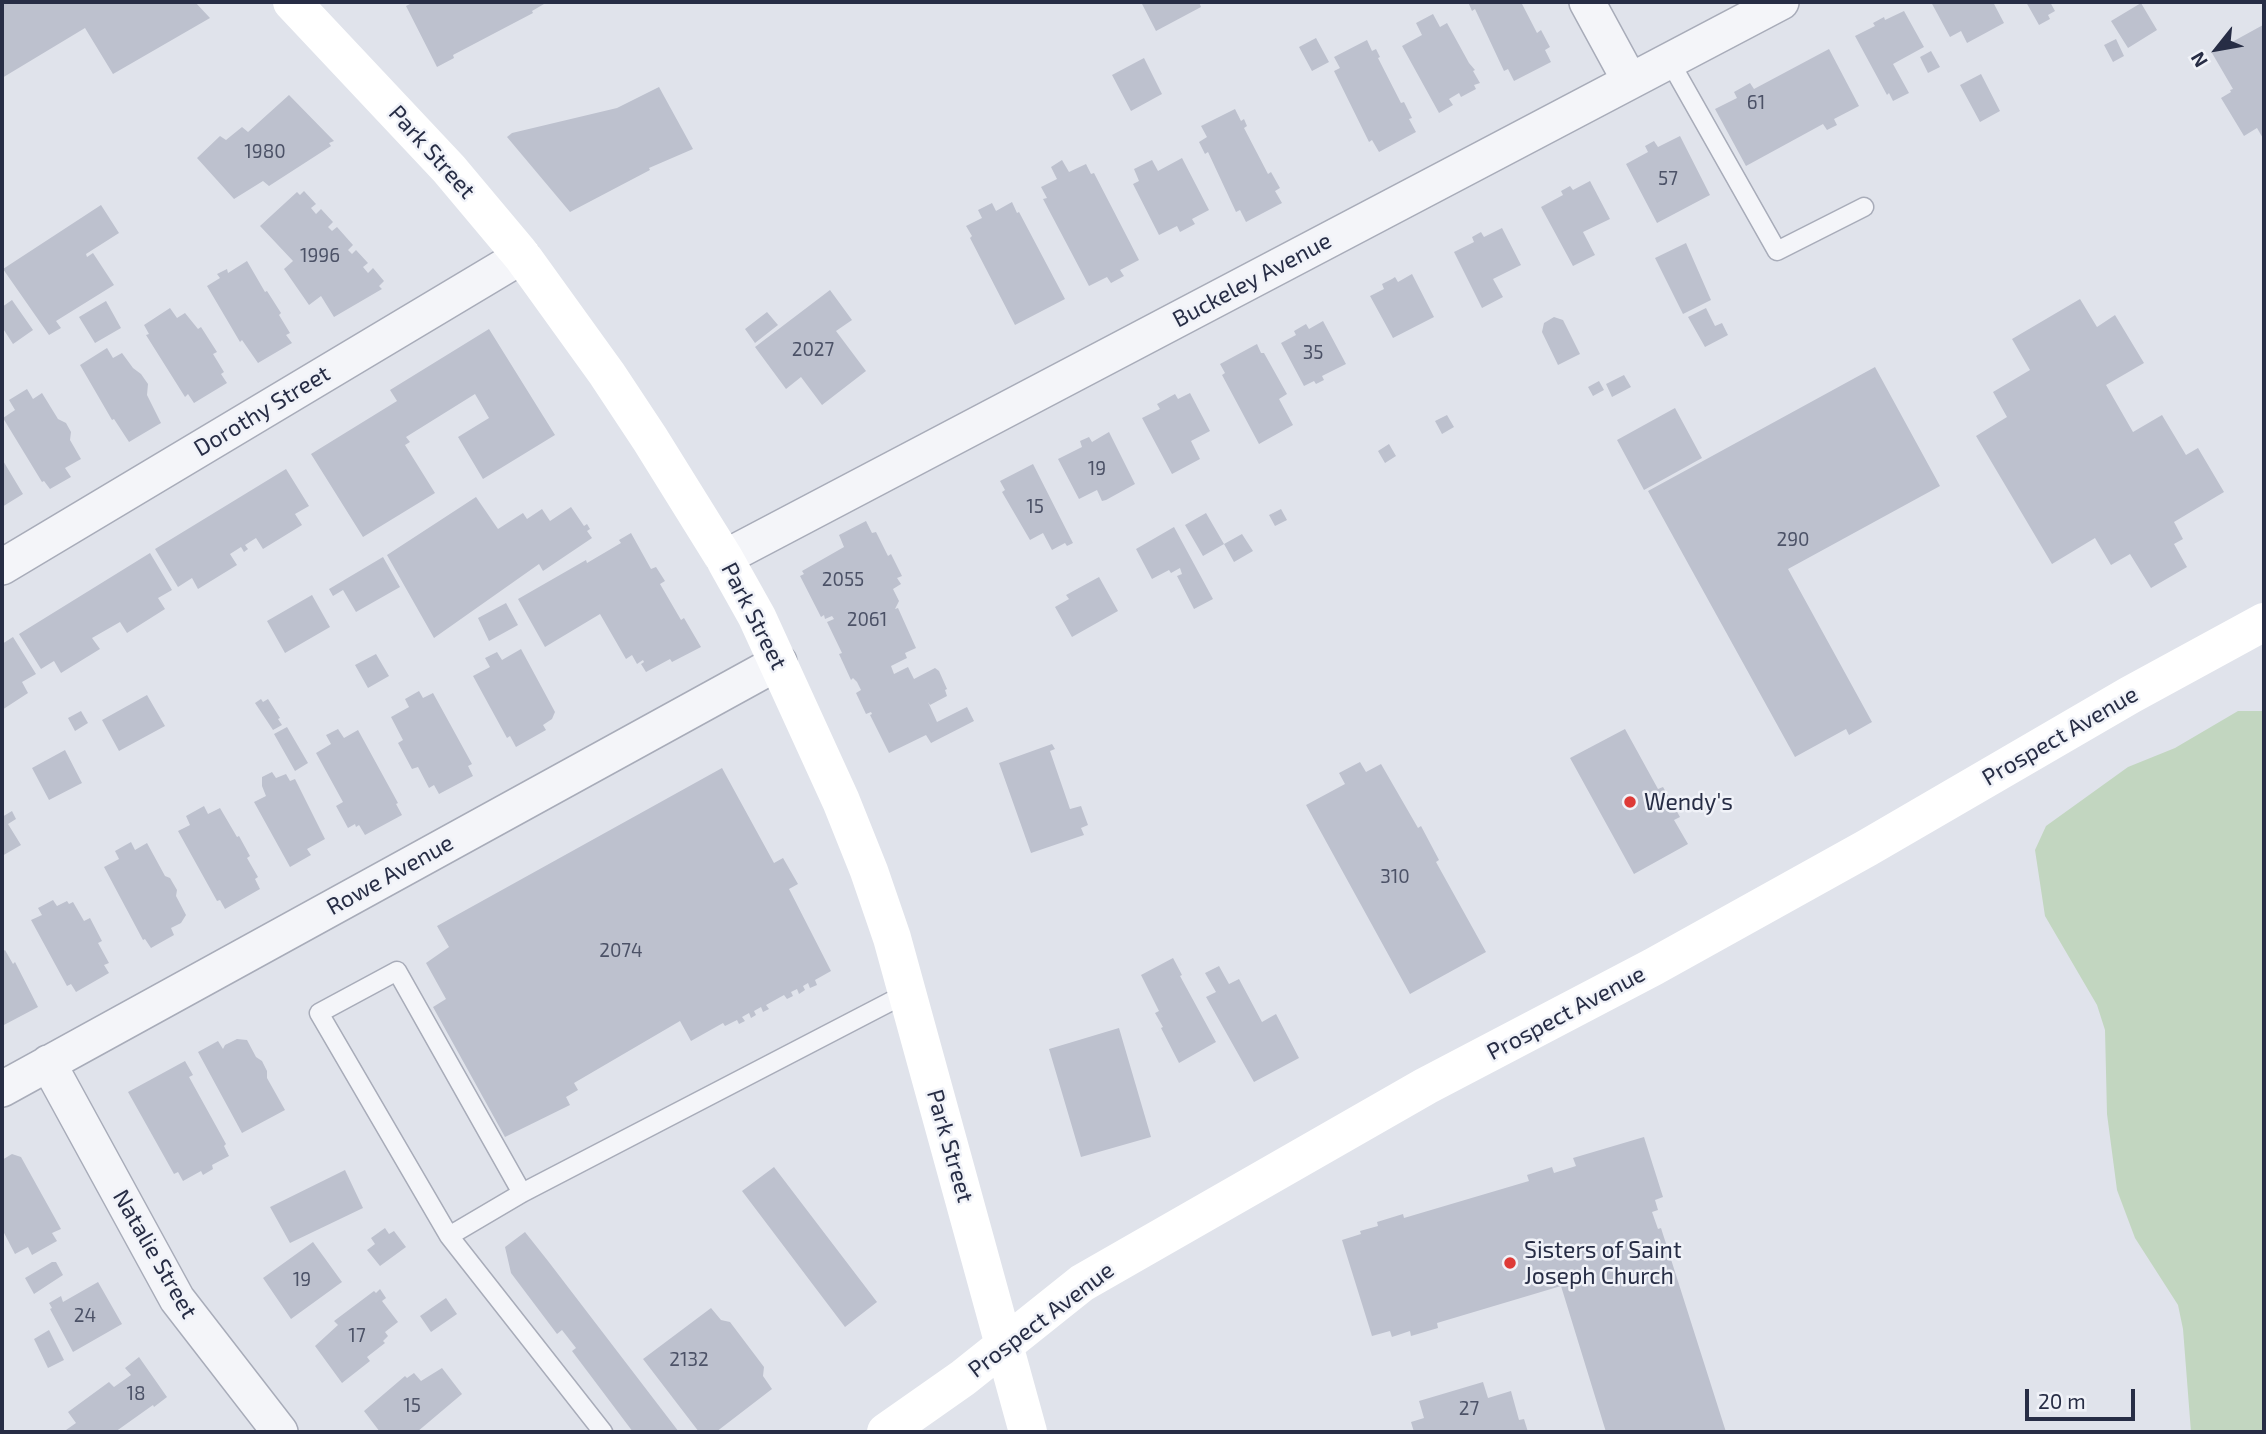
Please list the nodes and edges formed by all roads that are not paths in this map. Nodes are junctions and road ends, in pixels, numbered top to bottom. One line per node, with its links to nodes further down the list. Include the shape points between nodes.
1 (292, 2): 7 (main road, Park Street, via 449,169)
2 (1587, 2): 5 (street)
3 (1781, 2): 4 (street, Buckeley Avenue)
4 (1669, 60): 5 (street, Buckeley Avenue); 6 (lane, via 1777,251)
5 (1630, 81): 8 (street, Buckeley Avenue)
6 (1864, 207)
7 (522, 256): 8 (main road, Park Street, via 614,385); 9 (street, Dorothy Street)
8 (724, 558): 11 (main road, Park Street)
9 (2, 567)
10 (2264, 622): 17 (main road, Prospect Avenue, via 1867,848 1426,1086 1178,1227 1082,1283)
11 (779, 662): 12 (main road, Park Street, via 869,871); 13 (street, Rowe Avenue)
12 (907, 993): 15 (lane); 17 (main road, Park Street)
13 (48, 1063): 14 (street, Rowe Avenue); 18 (street, Natalie Street, via 177,1299)
14 (2, 1089)
15 (522, 1193): 16 (lane); 16 (lane, via 397,971 319,1013)
16 (449, 1236): 19 (lane)
17 (1005, 1344): 20 (main road, Prospect Avenue); 21 (main road, Park Street)
18 (279, 1432)
19 (603, 1432)
20 (886, 1432)
21 (1028, 1432)

